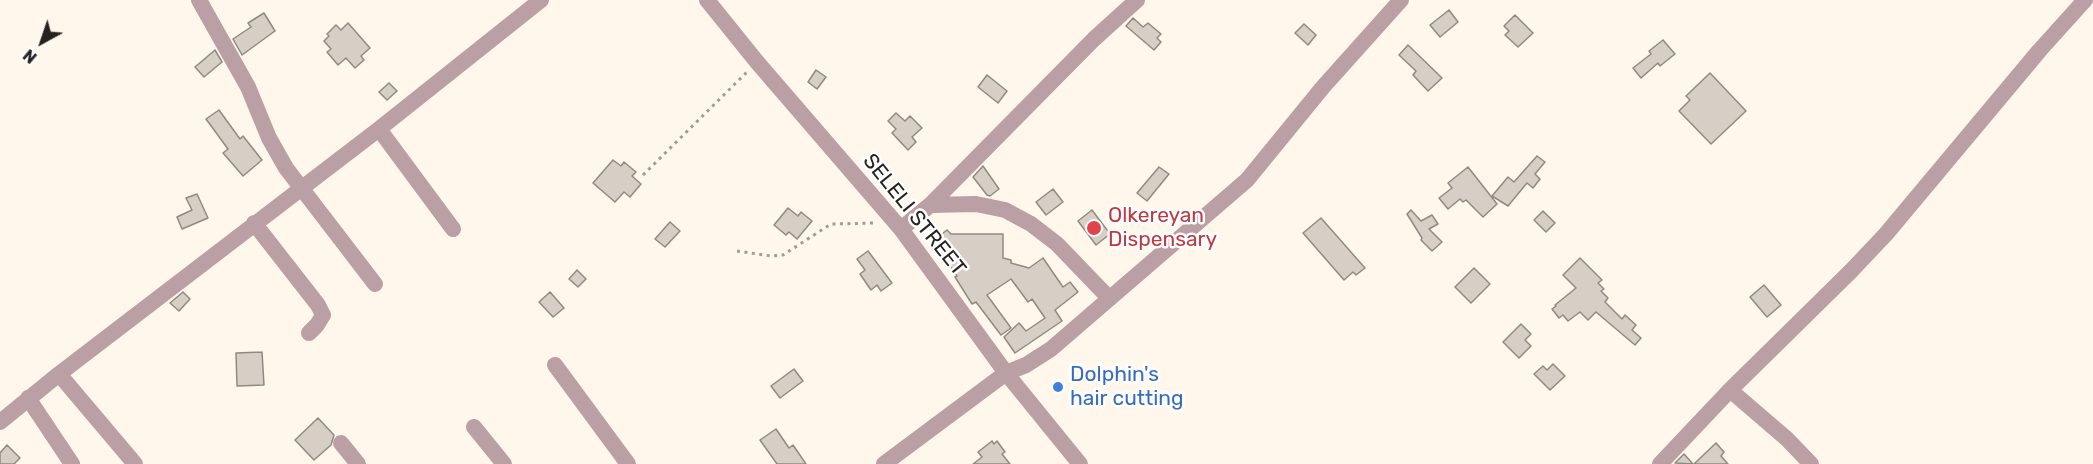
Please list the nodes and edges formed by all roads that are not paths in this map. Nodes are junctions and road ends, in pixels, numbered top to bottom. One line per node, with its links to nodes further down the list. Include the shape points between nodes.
1 (199, 0): 8 (street, via 248,87 269,138)
2 (541, 0): 7 (street)
3 (707, 0): 11 (street, SELELI STREET)
4 (1137, 0): 9 (street)
5 (1401, 0): 14 (street, via 1247,180)
6 (2085, 0): 19 (street, via 1886,234)
7 (379, 129): 8 (street); 12 (street)
8 (301, 187): 10 (street); 13 (street)
9 (930, 205): 11 (street); 14 (street, via 976,204 1005,210 1058,244)
10 (254, 223): 15 (street, via 318,305 323,315); 18 (street)
11 (898, 226): 17 (street, SELELI STREET)
12 (453, 230)
13 (375, 284)
14 (1109, 298): 17 (street, via 1038,359)
15 (309, 333)
16 (555, 365): 28 (street)
17 (1006, 373): 29 (street); 30 (street, SELELI STREET)
18 (58, 374): 20 (street); 25 (street)
19 (1730, 390): 31 (street); 32 (street)
20 (28, 398): 21 (street); 24 (street)
21 (0, 421)
22 (474, 427): 27 (street)
23 (341, 443): 26 (street)
24 (72, 464)
25 (135, 464)
26 (358, 464)
27 (504, 464)
28 (628, 464)
29 (884, 464)
30 (1080, 464)
31 (1660, 464)
32 (1811, 464)

